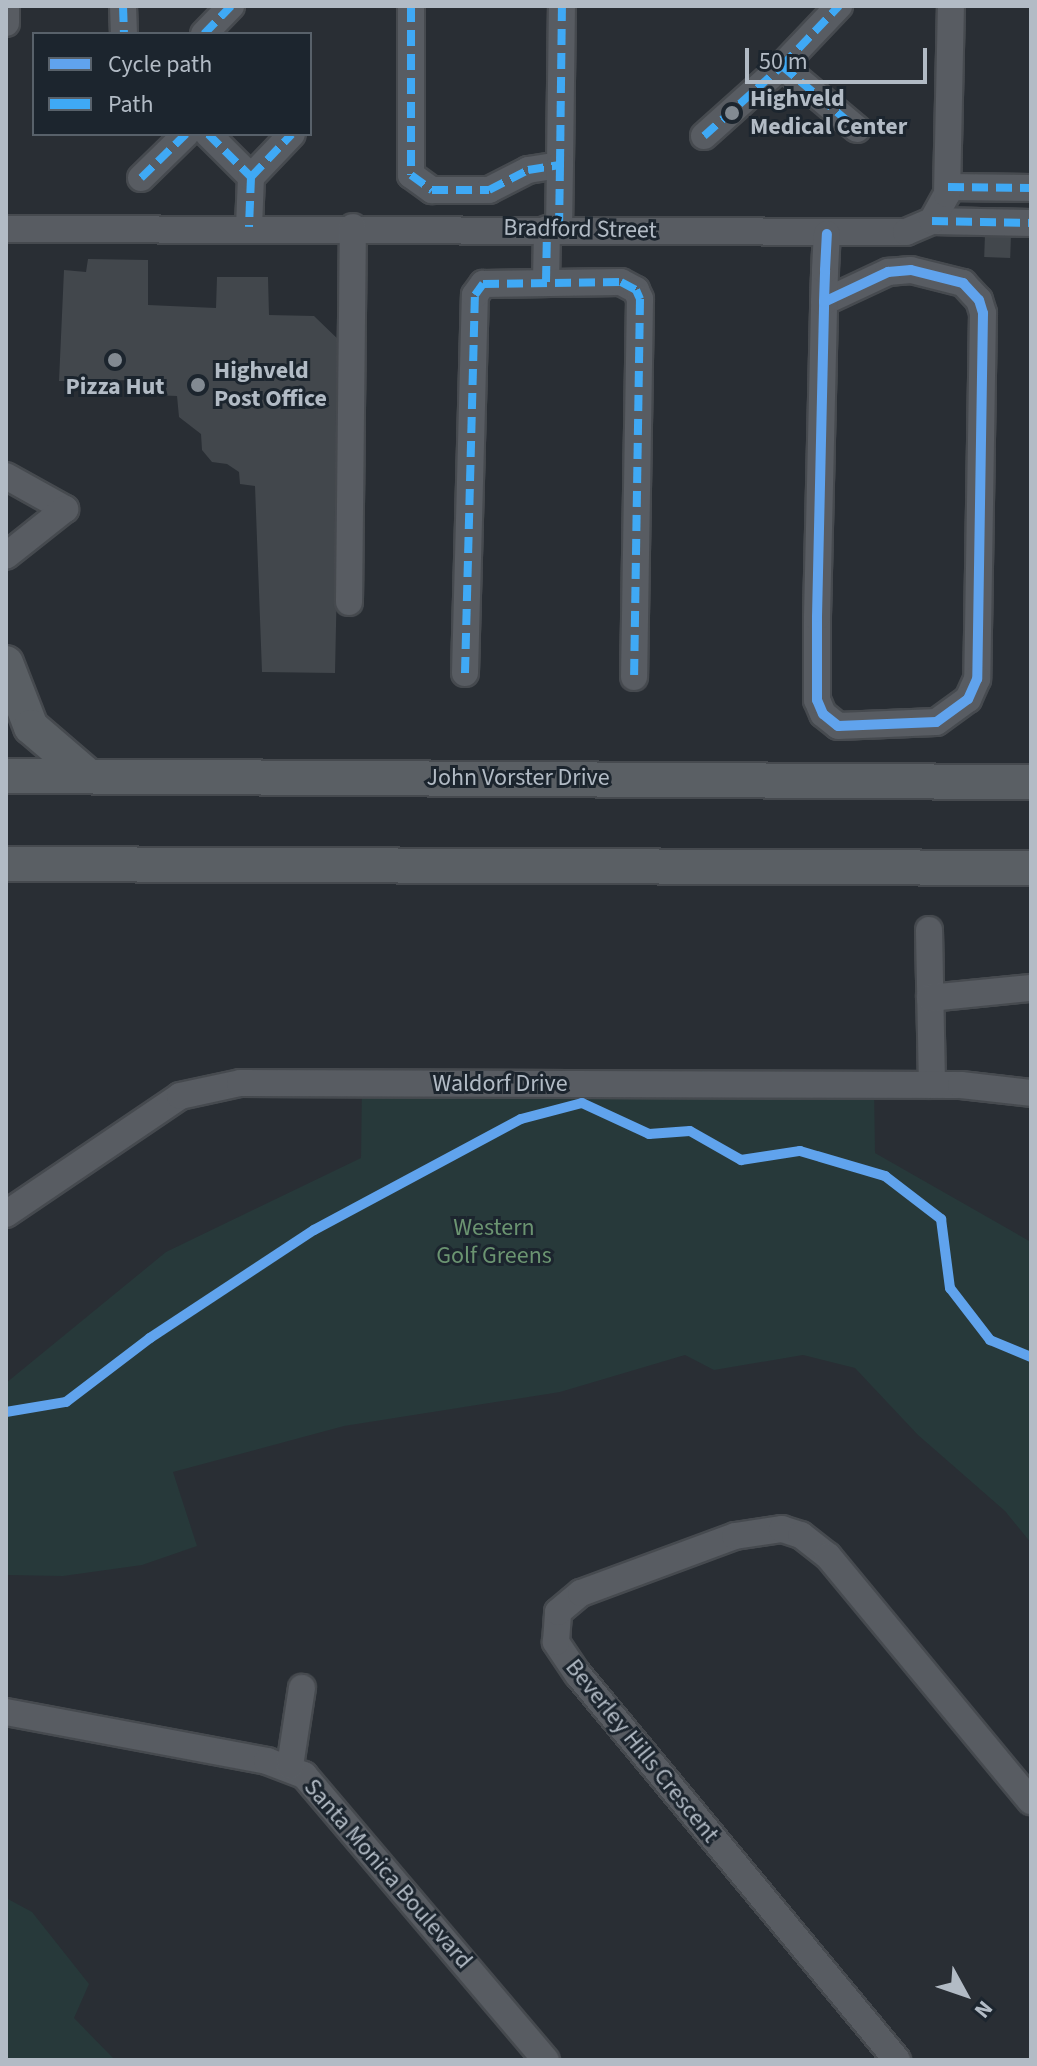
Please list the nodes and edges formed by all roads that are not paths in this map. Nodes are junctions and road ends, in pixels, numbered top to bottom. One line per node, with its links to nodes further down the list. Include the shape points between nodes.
1 (6, 6): 8 (street)
2 (123, 6): 9 (street)
3 (231, 6): 10 (street)
4 (411, 6): 17 (street, via 409,165 417,183 432,190 489,190 528,170)
5 (562, 6): 17 (street)
6 (839, 6): 11 (street)
7 (951, 6): 20 (street)
8 (6, 23)
9 (124, 32)
10 (206, 32)
11 (782, 66): 12 (street); 16 (street)
12 (857, 129)
13 (184, 136): 19 (street)
14 (210, 136): 18 (street)
15 (290, 136): 18 (street)
16 (704, 136)
17 (560, 165): 27 (street)
18 (251, 177): 24 (street)
19 (141, 178)
20 (948, 187): 21 (street); 22 (street)
21 (1031, 188)
22 (932, 221): 23 (street, Bradford Street); 28 (street, Bradford Street, via 906,232)
23 (1031, 223)
24 (249, 227): 25 (street, Bradford Street); 26 (street, Bradford Street)
25 (353, 227): 27 (street, Bradford Street); 33 (street)
26 (6, 229)
27 (553, 229): 28 (street, Bradford Street); 29 (street)
28 (827, 234): 30 (street)
29 (546, 282): 35 (street, via 483,284 473,302); 36 (street, via 621,282 636,290 640,299)
30 (824, 302): 30 (street, via 888,272 911,270 963,283 983,313 977,679 968,699 936,722 838,726 823,714 817,700)
31 (6, 476): 32 (street, via 65,509)
32 (6, 556)
33 (349, 602)
34 (6, 663): 37 (main road, via 31,727)
35 (465, 673)
36 (634, 677)
37 (87, 775): 38 (main road, John Vorster Drive); 39 (main road, John Vorster Drive)
38 (6, 776)
39 (1031, 782)
40 (6, 864): 41 (main road)
41 (1031, 868)
42 (929, 930): 44 (street)
43 (1031, 988): 44 (street)
44 (930, 998): 45 (street)
45 (932, 1085): 46 (street, Waldorf Drive); 47 (street, Waldorf Drive, via 209,1087 149,1114)
46 (1031, 1093)
47 (8, 1209)
48 (302, 1688): 50 (street)
49 (6, 1712): 50 (street, Santa Monica Boulevard)
50 (290, 1766): 52 (street, Santa Monica Boulevard, via 333,1804)
51 (1031, 1801): 53 (street, Beverley Hills Crescent, via 828,1556 801,1535 782,1529 735,1536 581,1593 558,1612 553,1625 564,1657)
52 (546, 2060)
53 (897, 2060)

